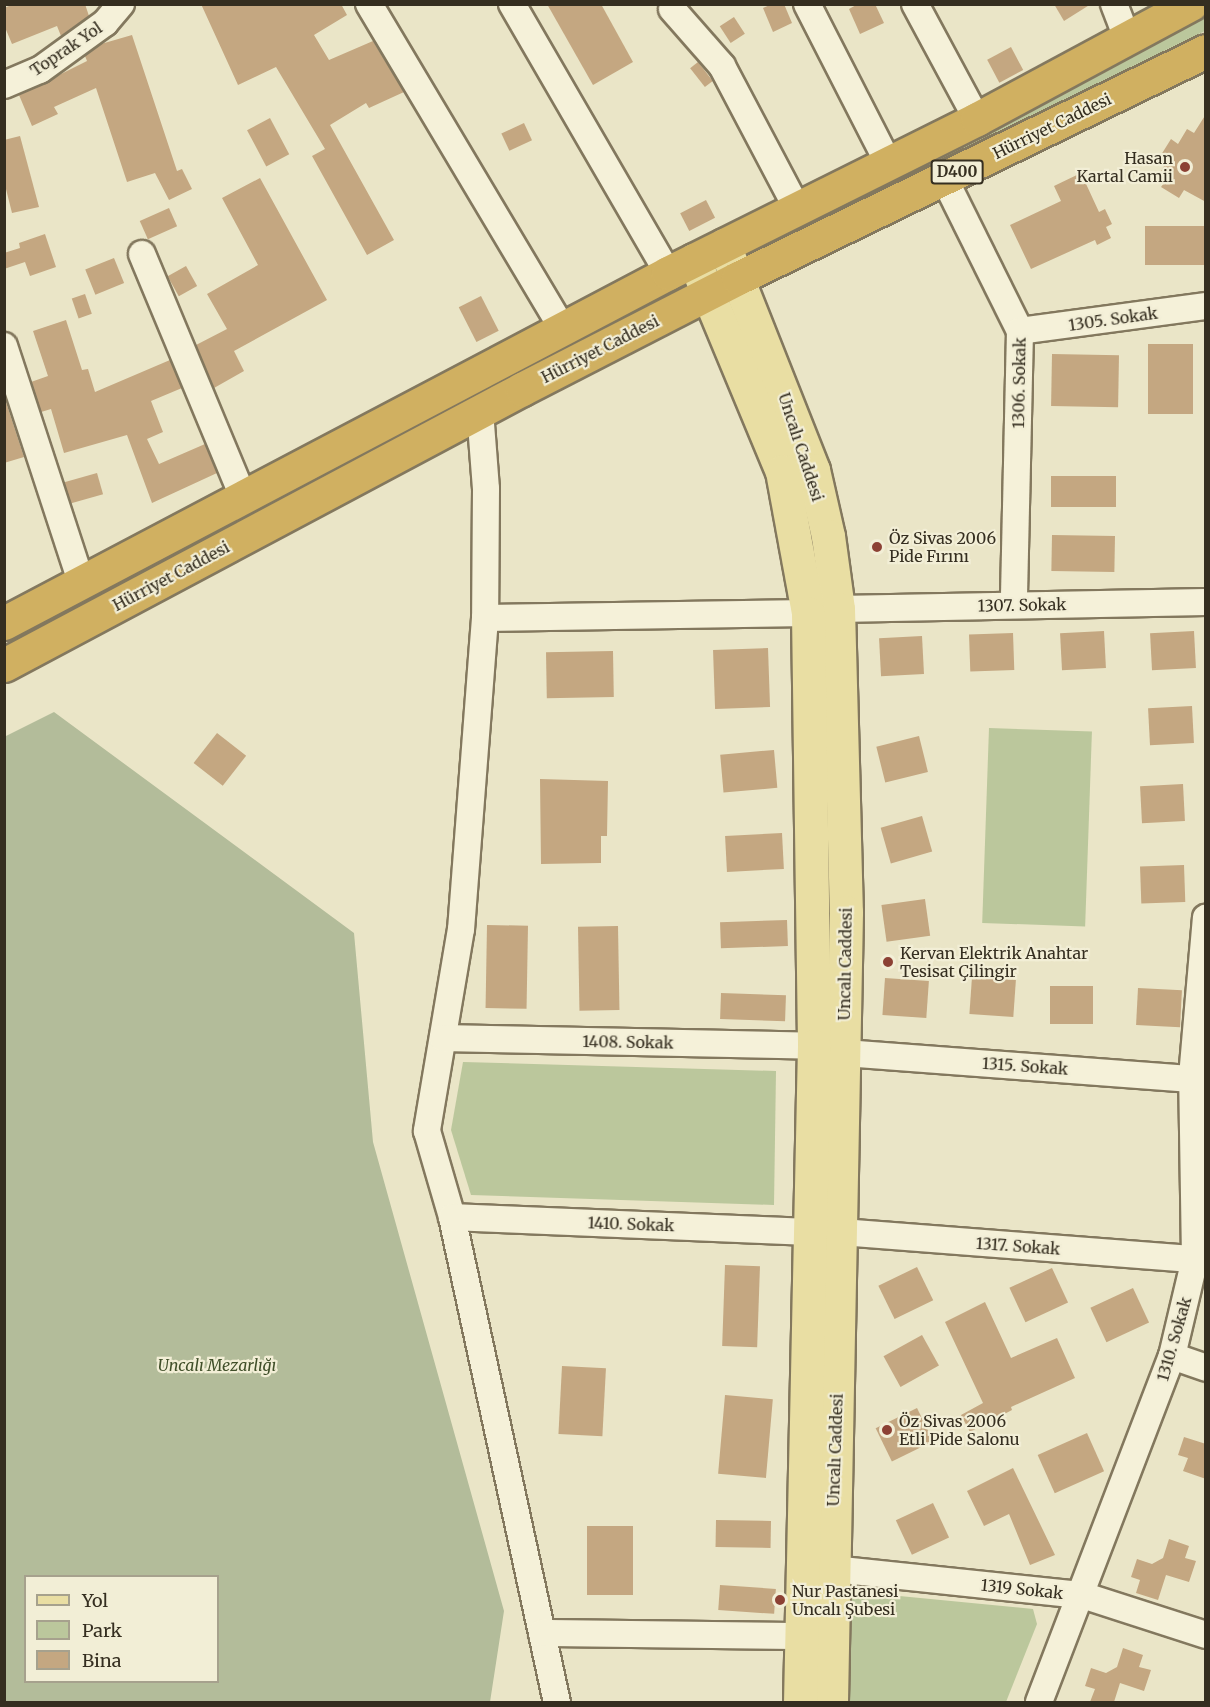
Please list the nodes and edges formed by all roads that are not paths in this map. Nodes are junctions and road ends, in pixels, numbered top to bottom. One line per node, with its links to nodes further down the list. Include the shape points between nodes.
1 (121, 4): 11 (street, Toprak Yol, via 105,23 40,70)
2 (369, 4): 22 (street)
3 (512, 4): 18 (street)
4 (807, 4): 13 (street)
5 (915, 4): 12 (street)
6 (1114, 4): 9 (street)
7 (1191, 4): 9 (highway, Hürriyet Caddesi)
8 (672, 9): 15 (street, via 723,66)
9 (1128, 40): 12 (highway, Hürriyet Caddesi)
10 (1206, 51): 14 (highway, Hürriyet Caddesi / D400)
11 (4, 85)
12 (977, 119): 13 (highway, Hürriyet Caddesi)
13 (888, 162): 15 (highway, Hürriyet Caddesi)
14 (944, 178): 19 (highway, Hürriyet Caddesi / D400); 23 (street, 1306. Sokak)
15 (797, 208): 16 (highway, Hürriyet Caddesi)
16 (724, 245): 18 (highway, Hürriyet Caddesi); 19 (main road, Uncalı Caddesi)
17 (142, 254): 27 (street)
18 (681, 267): 20 (main road, Uncalı Caddesi); 22 (highway, Hürriyet Caddesi)
19 (738, 278): 20 (highway, Hürriyet Caddesi / D400); 31 (main road, Uncalı Caddesi, via 813,470 828,536)
20 (709, 293): 26 (highway, Hürriyet Caddesi); 31 (main road, Uncalı Caddesi, via 782,471)
21 (1206, 306): 23 (street, 1305. Sokak)
22 (564, 329): 27 (highway, Hürriyet Caddesi)
23 (1020, 331): 30 (street, 1306. Sokak)
24 (4, 346): 25 (street)
25 (12, 394): 28 (street)
26 (480, 411): 32 (street, via 486,489); 34 (highway, Hürriyet Caddesi)
27 (243, 497): 28 (highway, Hürriyet Caddesi)
28 (81, 582): 33 (highway, Hürriyet Caddesi)
29 (1206, 602): 30 (street, 1307. Sokak)
30 (1014, 605): 31 (street, 1307. Sokak)
31 (823, 611): 32 (street, 1307. Sokak); 37 (main road, Uncalı Caddesi, via 846,912)
32 (485, 618): 36 (street, via 461,929)
33 (4, 623)
34 (4, 665)
35 (1206, 918): 38 (street, 1310. Sokak)
36 (443, 1038): 37 (street, 1408. Sokak); 39 (street, via 427,1131)
37 (829, 1049): 38 (street, 1315. Sokak); 40 (main road, Uncalı Caddesi)
38 (1199, 1079): 41 (street, 1310. Sokak)
39 (452, 1217): 40 (street, 1410. Sokak); 46 (street)
40 (825, 1232): 41 (street, 1317. Sokak); 44 (main road, Uncalı Caddesi); 48 (main road, Uncalı Caddesi)
41 (1195, 1259): 42 (street, 1310. Sokak)
42 (1172, 1356): 43 (street); 45 (street, 1310. Sokak)
43 (1206, 1368)
44 (833, 1569): 45 (street, 1319 Sokak); 51 (main road, Uncalı Caddesi)
45 (1082, 1595): 47 (street, 1319 Sokak); 52 (street, 1310. Sokak)
46 (542, 1633): 48 (street); 49 (street)
47 (1206, 1635)
48 (801, 1636): 50 (main road, Uncalı Caddesi)
49 (557, 1702)
50 (800, 1702)
51 (831, 1702)
52 (1039, 1702)

